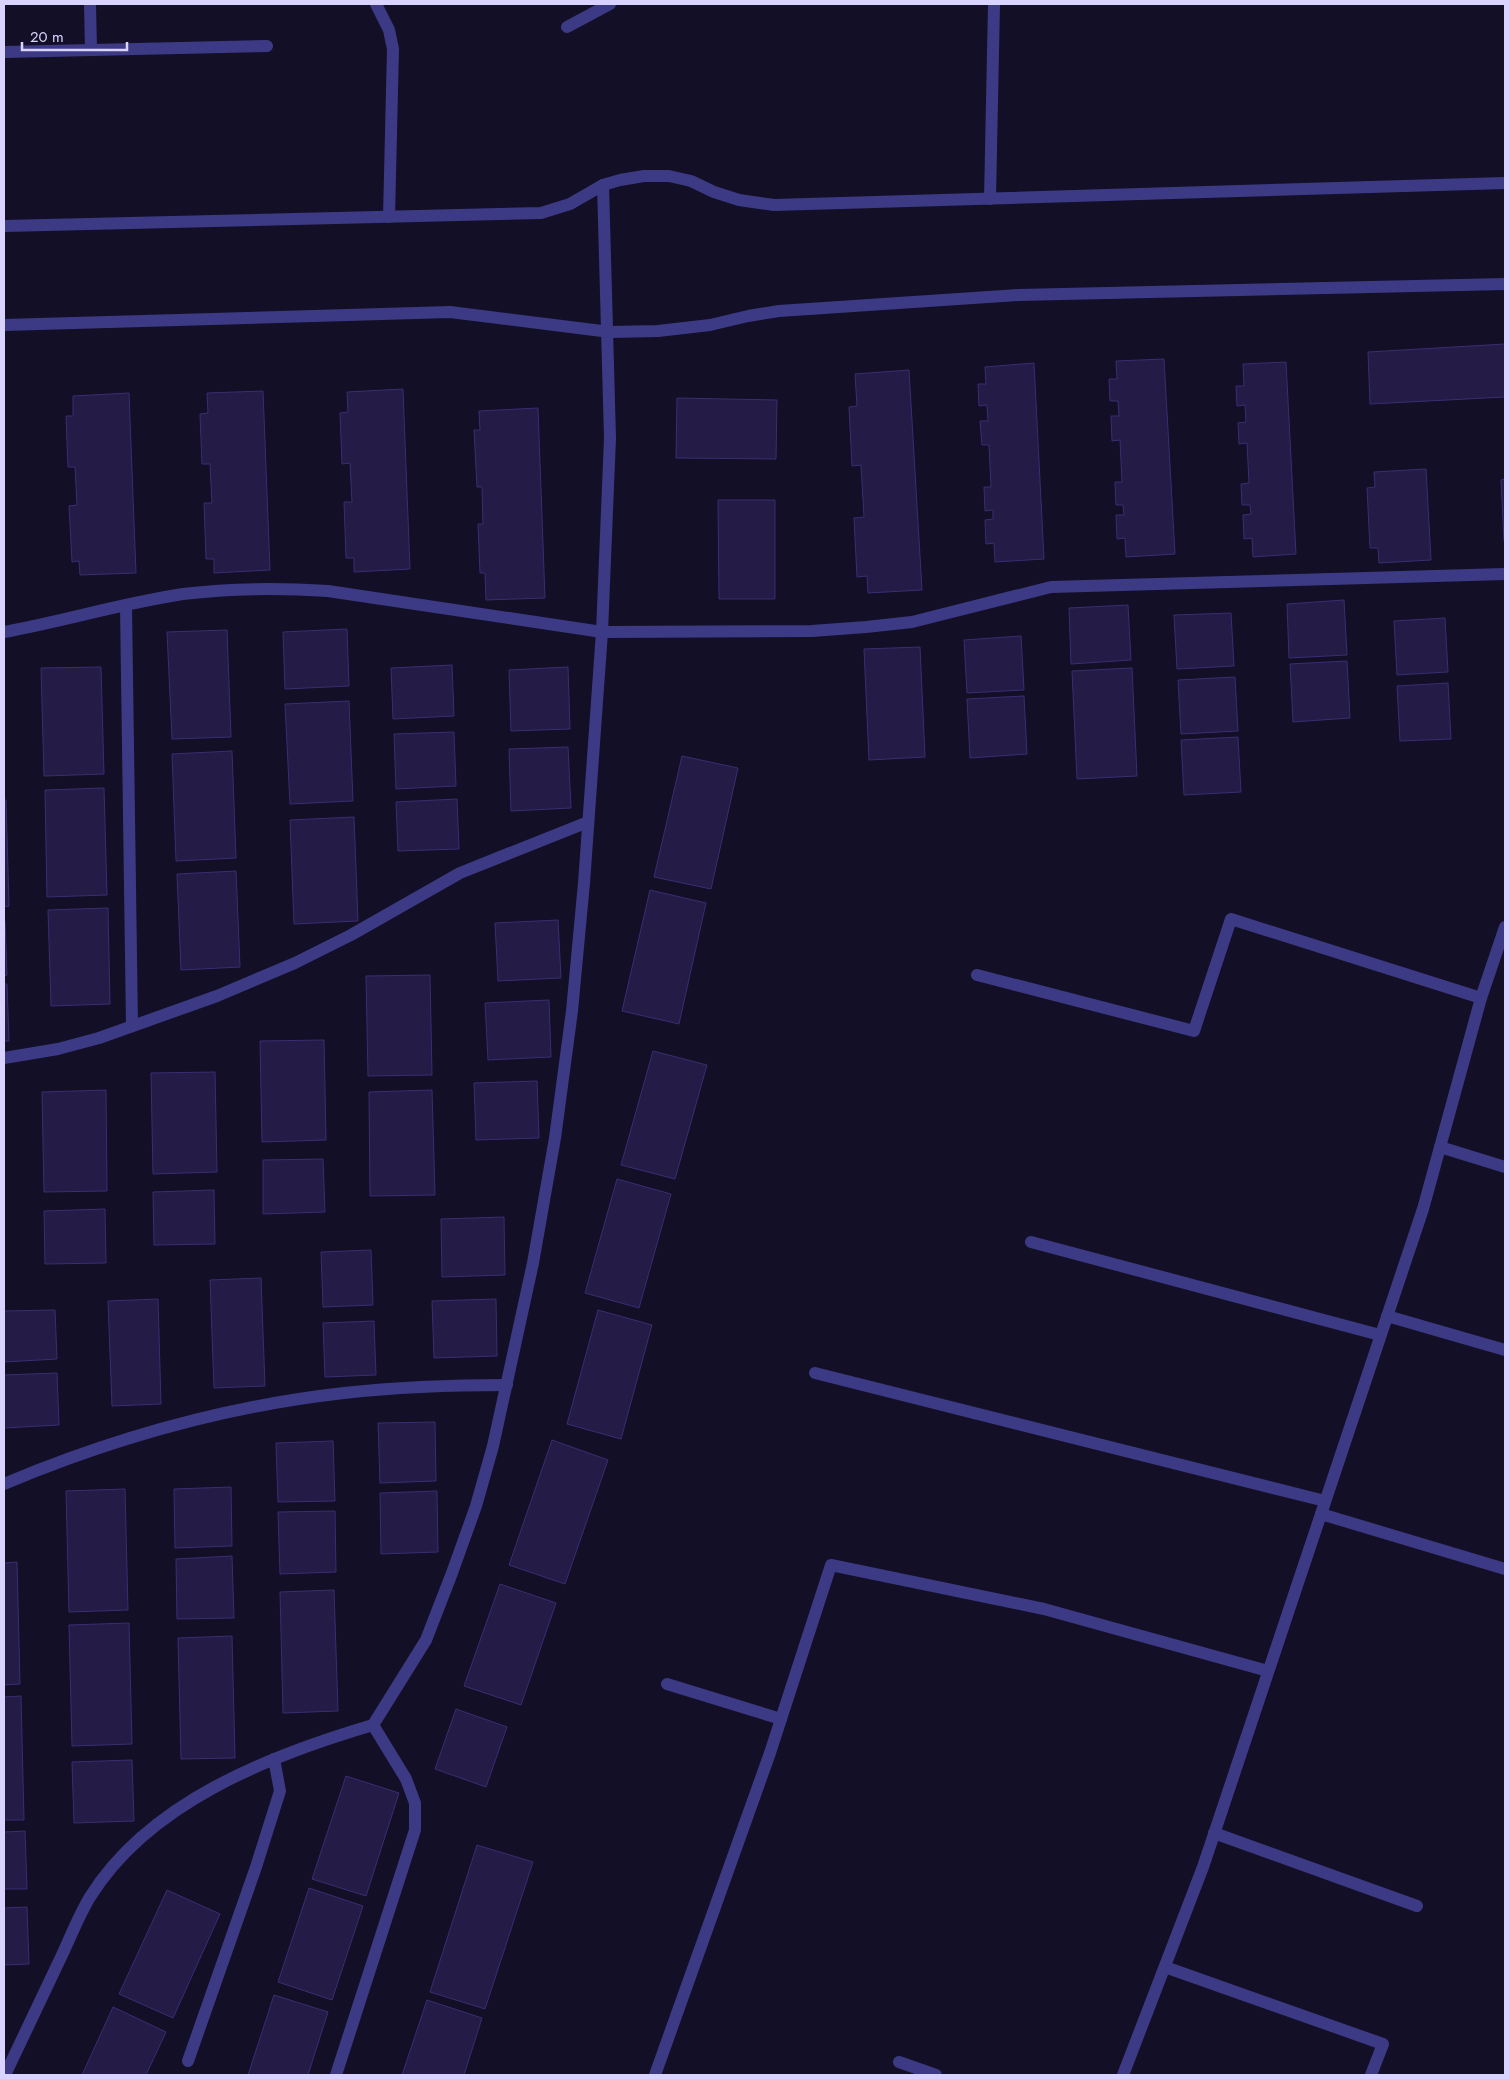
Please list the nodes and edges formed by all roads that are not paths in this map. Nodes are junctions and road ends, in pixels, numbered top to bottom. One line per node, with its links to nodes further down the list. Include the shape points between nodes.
1 (90, 4): 7 (street)
2 (376, 4): 12 (street, via 389,30 393,48)
3 (610, 4): 5 (street)
4 (994, 4): 11 (street)
5 (567, 27)
6 (267, 46): 7 (street)
7 (91, 50): 8 (street)
8 (4, 52)
9 (1505, 183): 11 (street)
10 (603, 185): 11 (street, via 644,176 669,176 739,200 774,206); 12 (street, via 570,204 541,213); 16 (street)
11 (990, 199)
12 (389, 217): 13 (street)
13 (4, 226)
14 (1505, 284): 16 (street, via 1019,295 779,311 710,326)
15 (4, 325): 16 (street, via 450,312)
16 (608, 332): 20 (street, via 610,438)
17 (1505, 574): 20 (street, via 1052,587 912,622 866,628)
18 (126, 606): 19 (street); 20 (street, via 183,594 285,588 373,597); 25 (street)
19 (4, 632)
20 (602, 632): 21 (street)
21 (588, 822): 25 (street, via 460,873 351,935 294,962 217,996); 34 (street, via 572,1011 555,1138 534,1263)
22 (1505, 926): 24 (street)
23 (977, 974): 24 (street, via 1194,1032 1231,919)
24 (1481, 998): 27 (street)
25 (132, 1026): 26 (street, via 99,1038)
26 (4, 1058)
27 (1440, 1147): 28 (street); 30 (street)
28 (1505, 1167)
29 (1031, 1242): 31 (street)
30 (1387, 1316): 31 (street); 32 (street)
31 (1380, 1335): 36 (street)
32 (1505, 1350)
33 (815, 1373): 36 (street)
34 (507, 1385): 35 (street, via 415,1387 271,1404 200,1419 118,1442); 42 (street, via 476,1506 426,1640)
35 (4, 1484)
36 (1325, 1501): 37 (street)
37 (1321, 1514): 38 (street); 39 (street)
38 (1505, 1568)
39 (1268, 1671): 41 (street, via 1044,1609 831,1565); 44 (street)
40 (667, 1684): 41 (street)
41 (781, 1719): 51 (street)
42 (373, 1725): 43 (street); 50 (street, via 406,1780 414,1803 415,1830)
43 (274, 1759): 47 (street, via 280,1791); 49 (street, via 219,1785 181,1808 144,1836 111,1868 90,1898)
44 (1214, 1833): 45 (street); 46 (street)
45 (1417, 1906)
46 (1165, 1967): 53 (street); 54 (street, via 1383,2044)
47 (188, 2061)
48 (899, 2062): 52 (street)
49 (5, 2075)
50 (336, 2075)
51 (656, 2075)
52 (936, 2075)
53 (1123, 2075)
54 (1371, 2075)

